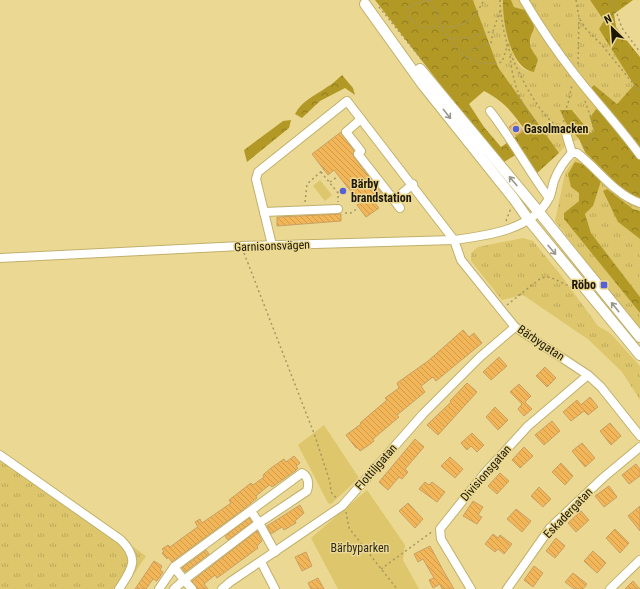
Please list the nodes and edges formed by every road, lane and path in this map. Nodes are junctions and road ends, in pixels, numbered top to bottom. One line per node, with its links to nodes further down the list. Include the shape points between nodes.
1 (430, 0): 10 (path); 10 (path, via 418,2 408,8 408,16 417,25)
2 (484, 0): 10 (path, via 471,20 461,25)
3 (500, 0): 8 (path)
4 (524, 0): 18 (street)
5 (576, 0): 9 (path)
6 (612, 0): 14 (path, via 622,28)
7 (363, 2): 40 (main road, one-way to 7); 42 (main road, one-way to 42)
8 (500, 10): 11 (path); 13 (path)
9 (579, 18): 17 (path); 19 (path)
10 (442, 28): 12 (path)
11 (493, 31): 12 (path, via 469,38); 16 (path, via 491,43 471,50)
12 (449, 38): 16 (path)
13 (508, 43): 15 (path); 16 (path, via 502,62 481,63)
14 (640, 52)
15 (510, 53): 23 (path, via 545,115); 23 (path, via 513,74 528,113 538,125)
16 (467, 58)
17 (578, 65)
18 (576, 77): 23 (path, via 563,118); 25 (street)
19 (640, 92)
20 (584, 96): 24 (path, via 593,124 592,139)
21 (490, 111): 33 (street)
22 (361, 119): 30 (street, Bärbygatan); 34 (street, via 346,132 361,151 358,154); 41 (street, Bärbygatan, via 347,101 258,172 256,179)
23 (565, 130): 24 (street)
24 (575, 153): 33 (street, via 561,167); 35 (street, via 617,189)
25 (640, 154)
26 (324, 169): 27 (path)
27 (321, 172): 29 (path); 39 (path, via 307,184)
28 (337, 177): 29 (path)
29 (330, 183): 32 (path)
30 (413, 184): 34 (street); 43 (street, Bärbygatan)
31 (346, 186): 32 (path)
32 (338, 193): 38 (path)
33 (549, 198): 40 (street, Garnisonsvägen)
34 (394, 200): 37 (street)
35 (640, 203)
36 (358, 208): 38 (path, via 351,213 338,214)
37 (400, 208)
38 (338, 209): 39 (street)
39 (306, 210): 41 (street)
40 (538, 211): 42 (street, Garnisonsvägen); 50 (main road, one-way to 40)
41 (264, 212): 44 (street)
42 (528, 220): 43 (street, Garnisonsvägen, via 504,231); 51 (main road, one-way to 51)
43 (454, 240): 44 (street, Garnisonsvägen); 48 (street, Bärbygatan, via 461,260)
44 (272, 245): 45 (street, Garnisonsvägen)
45 (241, 246): 46 (street, Garnisonsvägen); 56 (path, via 315,436 331,492)
46 (0, 258)
47 (574, 288): 48 (path, via 567,287 561,281 550,277 541,278)
48 (501, 310): 49 (street, Bärbygatan)
49 (515, 327): 52 (street, Bärbygatan); 56 (street, Flottiljgatan, via 480,357 423,414)
50 (640, 337)
51 (640, 355)
52 (588, 375): 53 (street, Bärbygatan, via 601,387); 59 (street, Divisionsgatan, via 528,426 484,474)
53 (640, 436)
54 (640, 447): 74 (street, Eskadergatan, via 550,528)
55 (0, 455): 66 (street, via 129,548 133,564)
56 (342, 506): 60 (street, Flottiljgatan); 64 (path, via 348,513 349,528)
57 (251, 510): 58 (street); 58 (street, via 302,473 306,475 309,483 307,491); 63 (street)
58 (259, 523): 60 (street); 65 (street)
59 (440, 529): 64 (path); 73 (street, via 441,539)
60 (276, 552): 62 (street, Flottiljgatan)
61 (640, 560): 75 (street)
62 (261, 562): 70 (street, Flottiljgatan); 71 (street)
63 (174, 567): 65 (street); 67 (street)
64 (381, 569): 72 (path)
65 (184, 580): 68 (street); 69 (street)
66 (119, 589)
67 (159, 589)
68 (174, 589)
69 (192, 589)
70 (222, 589)
71 (275, 589)
72 (397, 589)
73 (471, 589)
74 (507, 589)
75 (610, 589)

